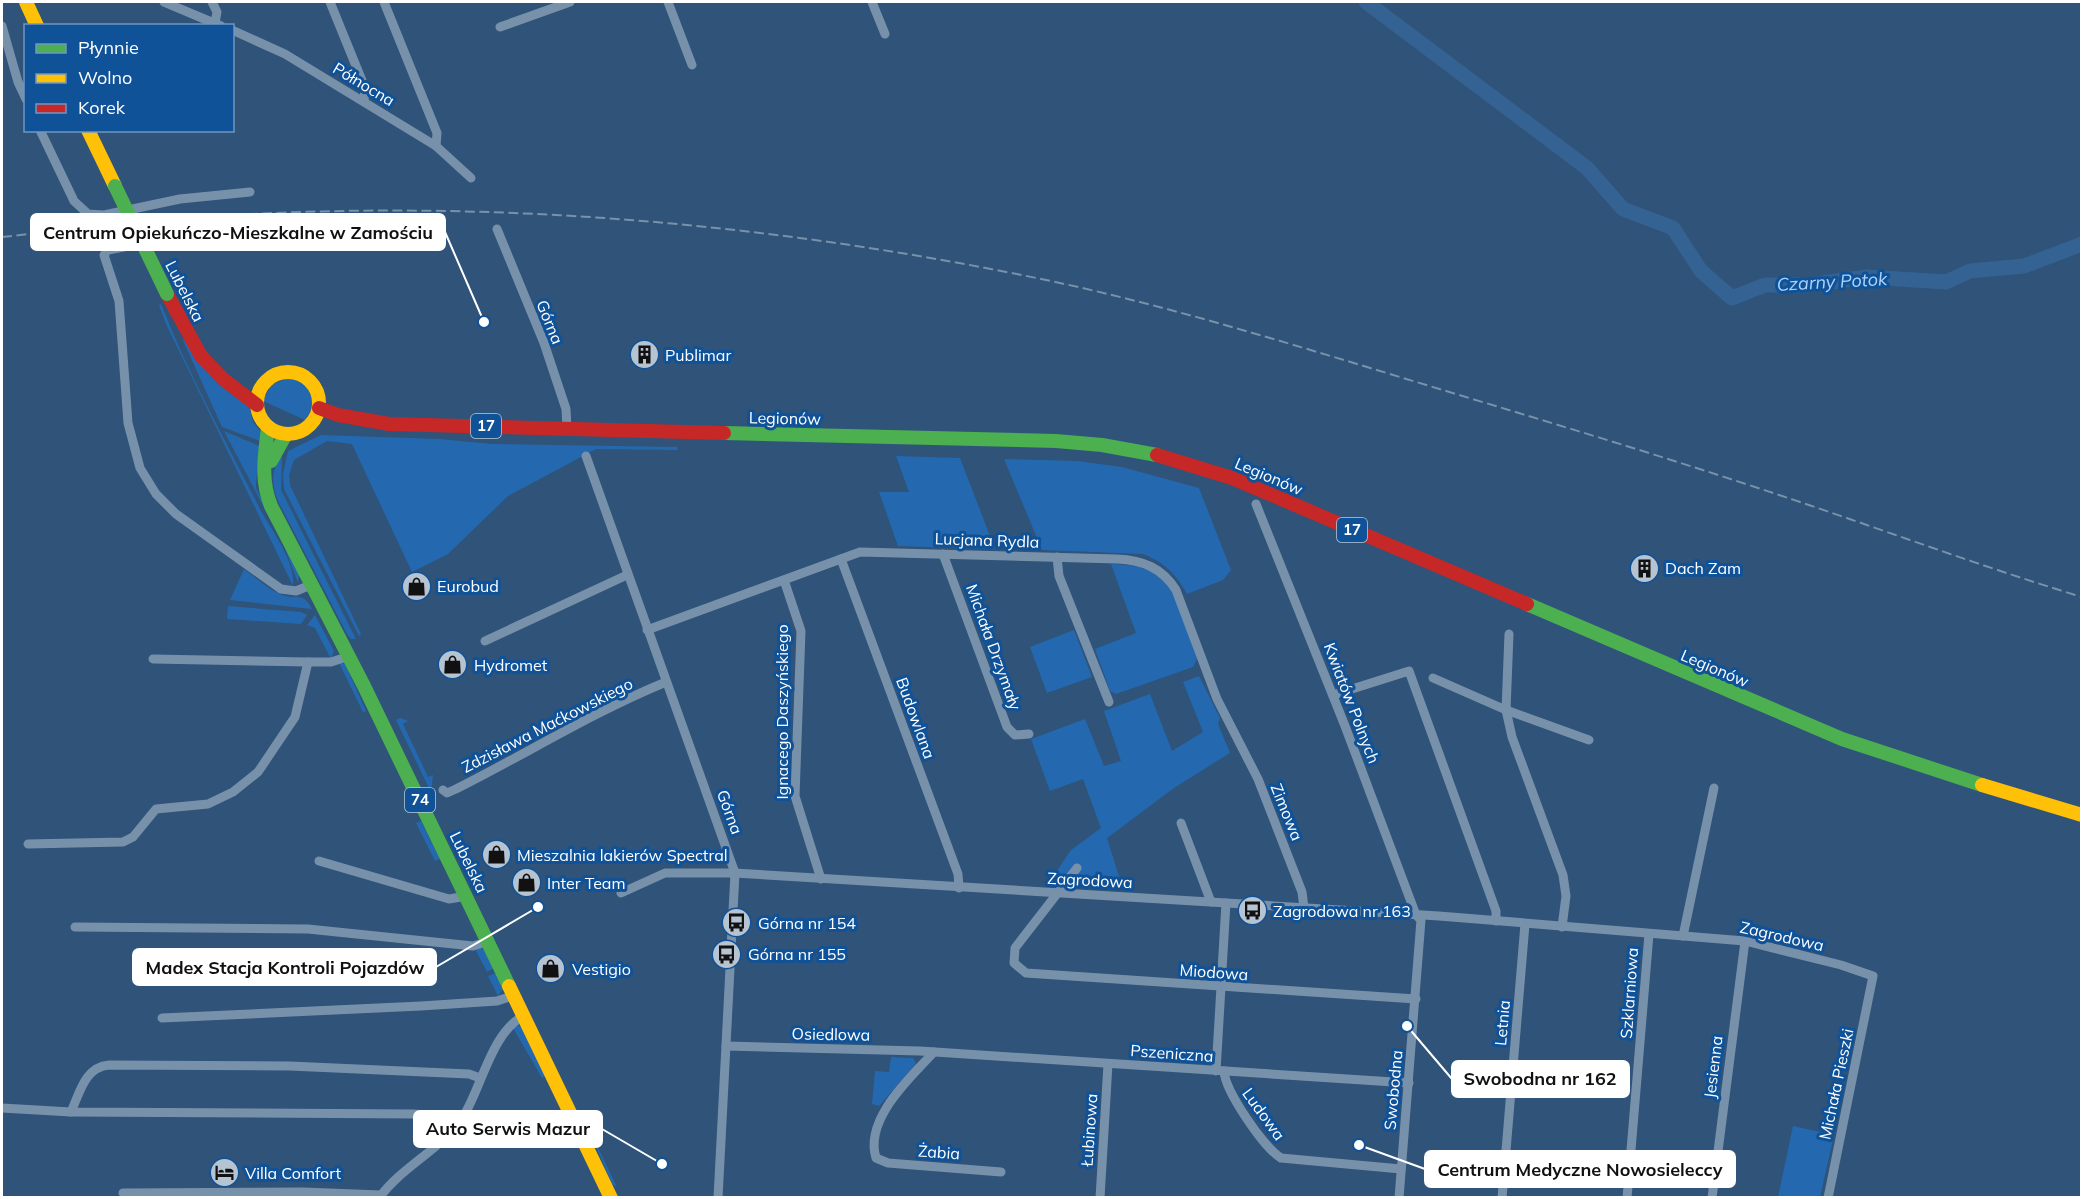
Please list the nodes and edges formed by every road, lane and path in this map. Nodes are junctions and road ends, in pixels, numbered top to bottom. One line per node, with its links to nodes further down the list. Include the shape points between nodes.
1 (26, 2): 9 (main road)
2 (164, 2): 10 (street)
3 (212, 2): 10 (street)
4 (330, 2): 17 (street, via 365,88)
5 (384, 2): 20 (street, via 437,133)
6 (570, 2): 12 (street)
7 (668, 2): 15 (street)
8 (872, 2): 14 (street)
9 (36, 24)
10 (218, 24)
11 (2, 26): 16 (street)
12 (500, 27)
13 (234, 31): 17 (street, Północna, via 285,54)
14 (885, 34)
15 (692, 65)
16 (24, 95)
17 (364, 101): 20 (street, Północna)
18 (41, 132): 22 (street, via 74,201 88,214 104,215 180,199)
19 (89, 132): 25 (main road, Lubelska, bridge)
20 (436, 146): 21 (street, Północna)
21 (471, 178)
22 (250, 192)
23 (497, 229): 32 (street, Górna, via 544,343 566,409)
24 (134, 245): 42 (street, via 108,250 104,255 119,301 128,423 140,468 156,494 176,514 281,589 296,591)
25 (190, 337): 26 (main road, Lubelska, via 232,377 248,386); 27 (main road, Lubelska, via 212,368)
26 (261, 387): 27 (main road); 28 (main road, via 275,374 296,373 315,388)
27 (256, 405): 31 (main road)
28 (318, 408): 29 (main road); 30 (main road, Legionów / 17)
29 (310, 424): 30 (main road, Legionów / 17); 33 (main road, 17, via 299,432)
30 (388, 424): 32 (main road, Legionów / 17)
31 (268, 427): 33 (main road); 35 (main road, Lubelska / 74)
32 (567, 429): 59 (main road, Legionów / 17, via 1056,441 1113,445 1163,455 1232,478 1823,731 1929,770)
33 (286, 434): 35 (main road)
34 (586, 456): 40 (street, Górna)
35 (264, 478): 42 (main road, Lubelska / 74, via 271,506)
36 (1256, 504): 51 (street, Kwiatów Polnych)
37 (943, 554): 38 (street, Lucjana Rydla); 39 (street, Lucjana Rydla, via 864,552); 55 (street, Michała Drzymały, via 1007,727 1015,735)
38 (1057, 557): 52 (street, via 1059,576); 54 (street, Lucjana Rydla, via 1127,559 1146,563 1163,574 1176,590)
39 (841, 559): 41 (street, Lucjana Rydla); 66 (street, Budowlana, via 958,874)
40 (627, 575): 43 (street, Górna); 45 (street)
41 (784, 580): 43 (street, Lucjana Rydla); 65 (street, Ignacego Daszyńskiego, via 801,631 795,796)
42 (313, 584): 46 (main road, Lubelska / 74)
43 (647, 630): 50 (street, Górna)
44 (1509, 634): 53 (street)
45 (486, 641)
46 (350, 656): 48 (street, via 331,662); 69 (main road, Lubelska / 74)
47 (153, 659): 48 (street)
48 (308, 662): 61 (street, via 293,721 265,764 233,792 201,806 156,809 133,837 123,842)
49 (1432, 678): 53 (street)
50 (666, 682): 58 (street, Zdzisława Maćkowskiego, via 552,736 530,752 447,794); 64 (street, Górna)
51 (1333, 695): 73 (street, Kwiatów Polnych); 74 (street, via 1409,671 1496,911)
52 (1108, 702)
53 (1506, 710): 56 (street); 77 (street, via 1512,737 1563,875 1566,896)
54 (1233, 731): 72 (street, Zimowa, via 1258,779 1302,892)
55 (1029, 734)
56 (1589, 740)
57 (1714, 788): 79 (street)
58 (443, 790)
59 (2082, 815)
60 (1181, 823): 70 (street)
61 (28, 844)
62 (319, 861): 69 (street, via 452,899)
63 (1077, 868): 68 (street)
64 (735, 873): 65 (street, Zagrodowa); 67 (street, Zagrodowa, via 665,873); 88 (street, Górna)
65 (821, 879): 66 (street, Zagrodowa)
66 (959, 888): 68 (street, Zagrodowa)
67 (621, 893)
68 (1058, 893): 70 (street, Zagrodowa); 83 (street, Miodowa, via 1015,948 1014,963 1019,970 1033,975)
69 (467, 896): 80 (main road, Lubelska / 74)
70 (1211, 902): 71 (street, Zagrodowa)
71 (1226, 903): 72 (street, Zagrodowa); 83 (street)
72 (1304, 908): 73 (street, Zagrodowa)
73 (1416, 915): 74 (street, Zagrodowa); 85 (street, Swobodna, via 1422,924)
74 (1496, 921): 75 (street, Zagrodowa)
75 (1526, 924): 77 (street, Zagrodowa); 105 (street, Letnia)
76 (75, 927): 80 (street, via 308,929 467,946)
77 (1562, 927): 78 (street, Zagrodowa)
78 (1649, 934): 79 (street, Zagrodowa); 106 (street, Szklarniowa)
79 (1683, 936): 81 (street, Zagrodowa)
80 (489, 941): 84 (main road, Lubelska / 74)
81 (1745, 941): 82 (street, Zagrodowa); 107 (street, Jesienna)
82 (1873, 976): 108 (street, Michała Pieszki)
83 (1220, 987): 85 (street, Miodowa); 91 (street)
84 (515, 994): 86 (main road, Lubelska / 74); 87 (street, via 497,1000 421,1006)
85 (1416, 999): 93 (street, Swobodna)
86 (525, 1015): 92 (street, via 509,1027); 101 (main road, Lubelska / 74)
87 (162, 1018)
88 (726, 1046): 89 (street, Osiedlowa); 102 (street, Górna)
89 (934, 1052): 90 (street, Pszeniczna); 98 (street, Żabia, via 884,1112 877,1128 876,1158 888,1163)
90 (1108, 1064): 91 (street, Pszeniczna); 103 (street, Łubinowa)
91 (1220, 1071): 93 (street, Pszeniczna); 97 (street, Ludowa, via 1228,1089 1277,1156 1287,1160)
92 (480, 1078): 95 (street, via 468,1074 290,1066 103,1065 90,1072); 96 (street)
93 (1409, 1083): 97 (street, Swobodna)
94 (2, 1108): 95 (street)
95 (70, 1112): 96 (street, via 414,1114)
96 (462, 1118): 100 (street)
97 (1401, 1168): 104 (street, Swobodna)
98 (1001, 1172)
99 (123, 1193): 100 (street)
100 (380, 1196)
101 (611, 1197)
102 (718, 1197)
103 (1100, 1197)
104 (1399, 1197)
105 (1502, 1197)
106 (1627, 1197)
107 (1712, 1197)
108 (1828, 1197)

